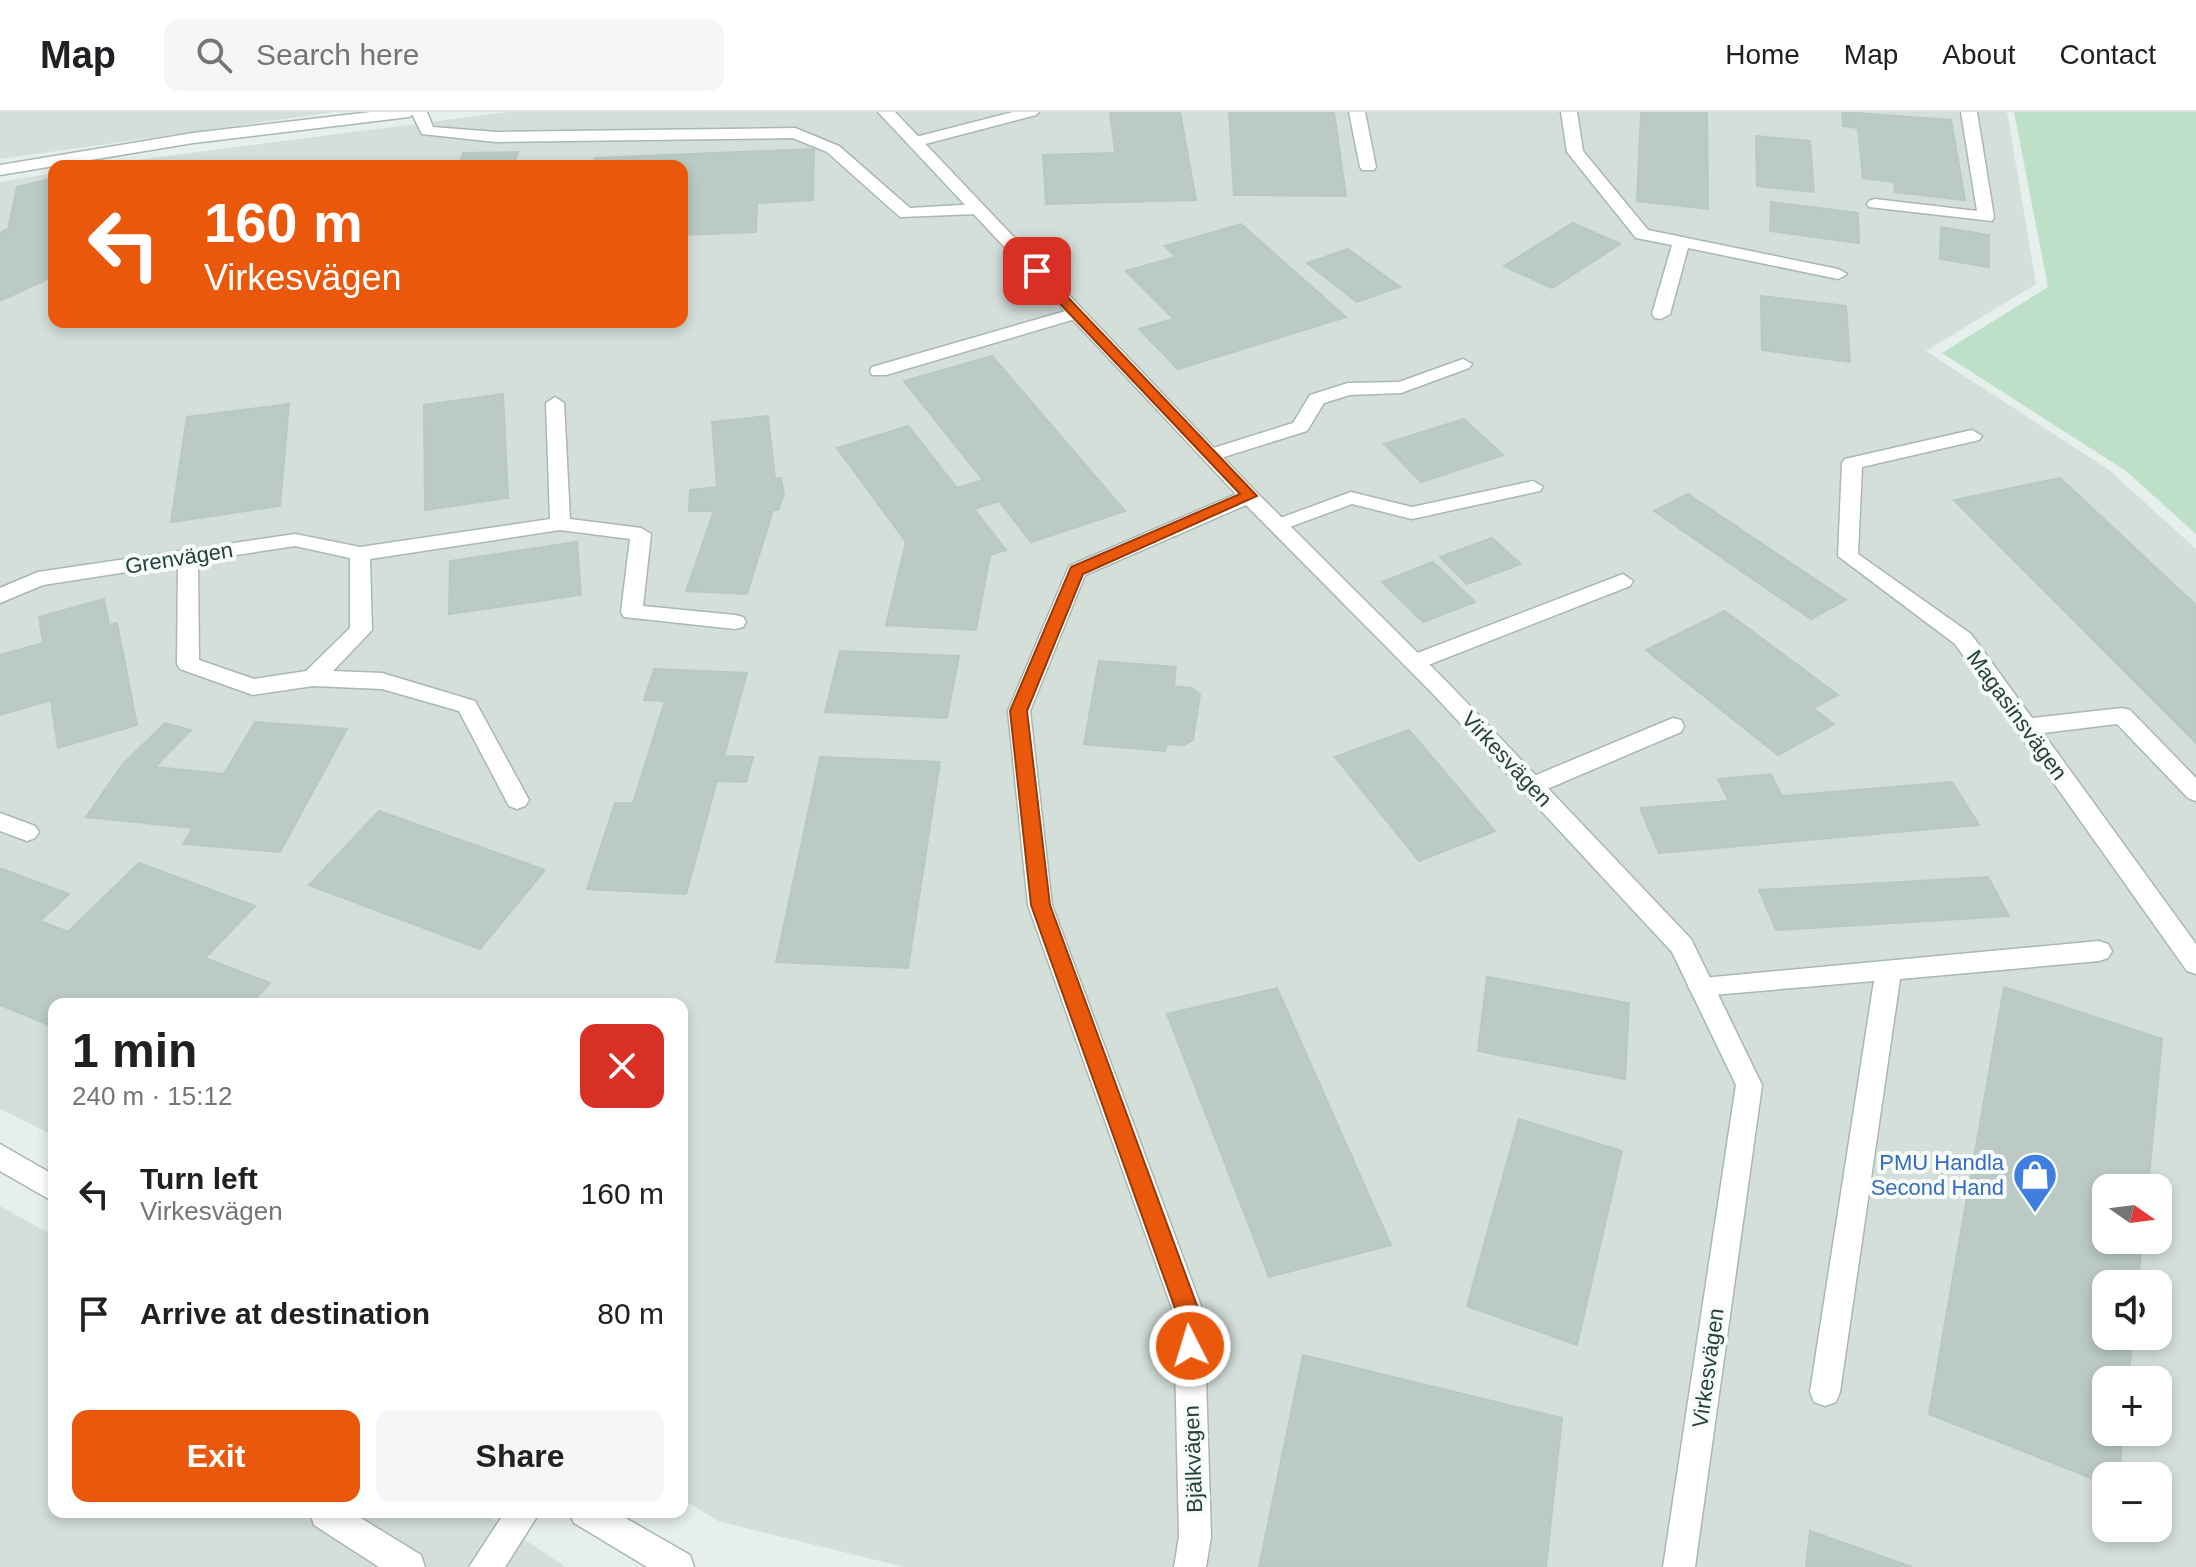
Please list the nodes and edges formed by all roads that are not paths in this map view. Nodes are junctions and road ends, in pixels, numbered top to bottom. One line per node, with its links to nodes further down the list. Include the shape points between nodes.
1 (409, 112): 9 (street)
2 (419, 112): 14 (street, via 427,131 496,137 795,133 833,149 906,213)
3 (886, 112): 8 (street, Virkesvägen)
4 (1031, 112): 8 (street)
5 (1357, 112): 11 (street)
6 (1569, 112): 15 (street, via 1575,152 1642,234)
7 (1969, 112): 13 (street, via 1986,217)
8 (914, 142): 14 (street, Virkesvägen)
9 (60, 160)
10 (48, 162): 12 (street)
11 (1368, 167)
12 (0, 170)
13 (1875, 204)
14 (978, 209): 17 (street, Virkesvägen)
15 (1681, 242): 16 (street); 18 (street)
16 (1838, 274)
17 (1076, 313): 20 (street); 23 (street, Virkesvägen)
18 (1661, 314)
19 (1463, 364): 23 (street, via 1401,387 1348,389 1317,399 1300,427)
20 (879, 371)
21 (555, 403): 26 (street)
22 (1972, 436): 36 (street, Magasinsvägen, via 1852,463 1848,556 1963,639)
23 (1211, 455): 25 (street, Virkesvägen)
24 (1533, 487): 27 (street, via 1412,513 1351,498)
25 (1249, 496): 27 (street, Virkesvägen); 55 (street, Bjälkvägen, via 1076,571 1019,711 1040,905 1189,1314 1195,1537)
26 (560, 524): 28 (street); 32 (street, via 641,534 632,612)
27 (1279, 525): 33 (street, Virkesvägen)
28 (360, 554): 29 (street, Grenvägen, via 295,540); 34 (street, via 361,630)
29 (188, 556): 31 (street, Grenvägen, via 38,579); 34 (street, via 188,664 253,687)
30 (1623, 581): 33 (street)
31 (0, 596)
32 (735, 622)
33 (1415, 662): 37 (street, Virkesvägen)
34 (313, 678): 39 (street, via 382,681 467,706)
35 (1673, 726): 37 (street)
36 (2026, 727): 38 (street, via 2122,716); 43 (street, Magasinsvägen)
37 (1532, 786): 45 (street, Virkesvägen, via 1682,946)
38 (2196, 792)
39 (517, 800)
40 (0, 822): 41 (street)
41 (27, 832)
42 (2099, 951): 44 (street)
43 (2196, 964)
44 (1889, 969): 45 (street); 48 (street)
45 (1701, 986): 56 (street, Virkesvägen, via 1749,1085)
46 (0, 1156): 47 (street)
47 (48, 1186)
48 (1825, 1392)
49 (331, 1518): 52 (street)
50 (520, 1518): 53 (street)
51 (595, 1518): 54 (street)
52 (409, 1567)
53 (485, 1567)
54 (678, 1567)
55 (1190, 1567)
56 (1679, 1567)

